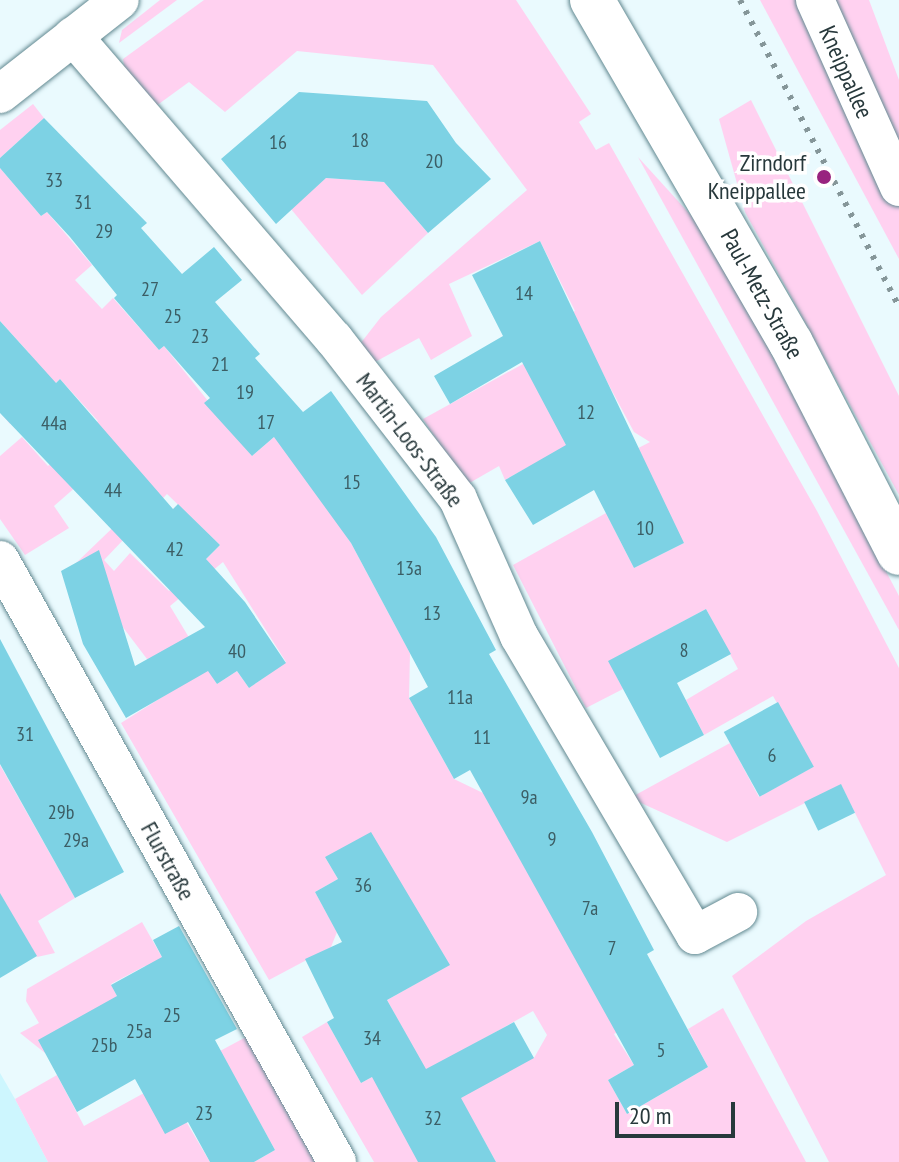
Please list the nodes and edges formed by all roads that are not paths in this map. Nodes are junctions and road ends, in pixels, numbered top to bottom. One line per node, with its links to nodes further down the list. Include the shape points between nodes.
1 (105, 0): 5 (street)
2 (120, 0): 5 (street)
3 (592, 0): 8 (street, Paul-Metz-Straße, via 791,343)
4 (815, 0): 7 (street, Kneippallee)
5 (73, 36): 6 (street); 10 (street, Martin-Loos-Straße, via 328,332 458,499 519,636 695,935)
6 (0, 94)
7 (899, 187)
8 (899, 553)
9 (0, 560): 11 (street, Flurstraße)
10 (738, 912)
11 (337, 1162)

